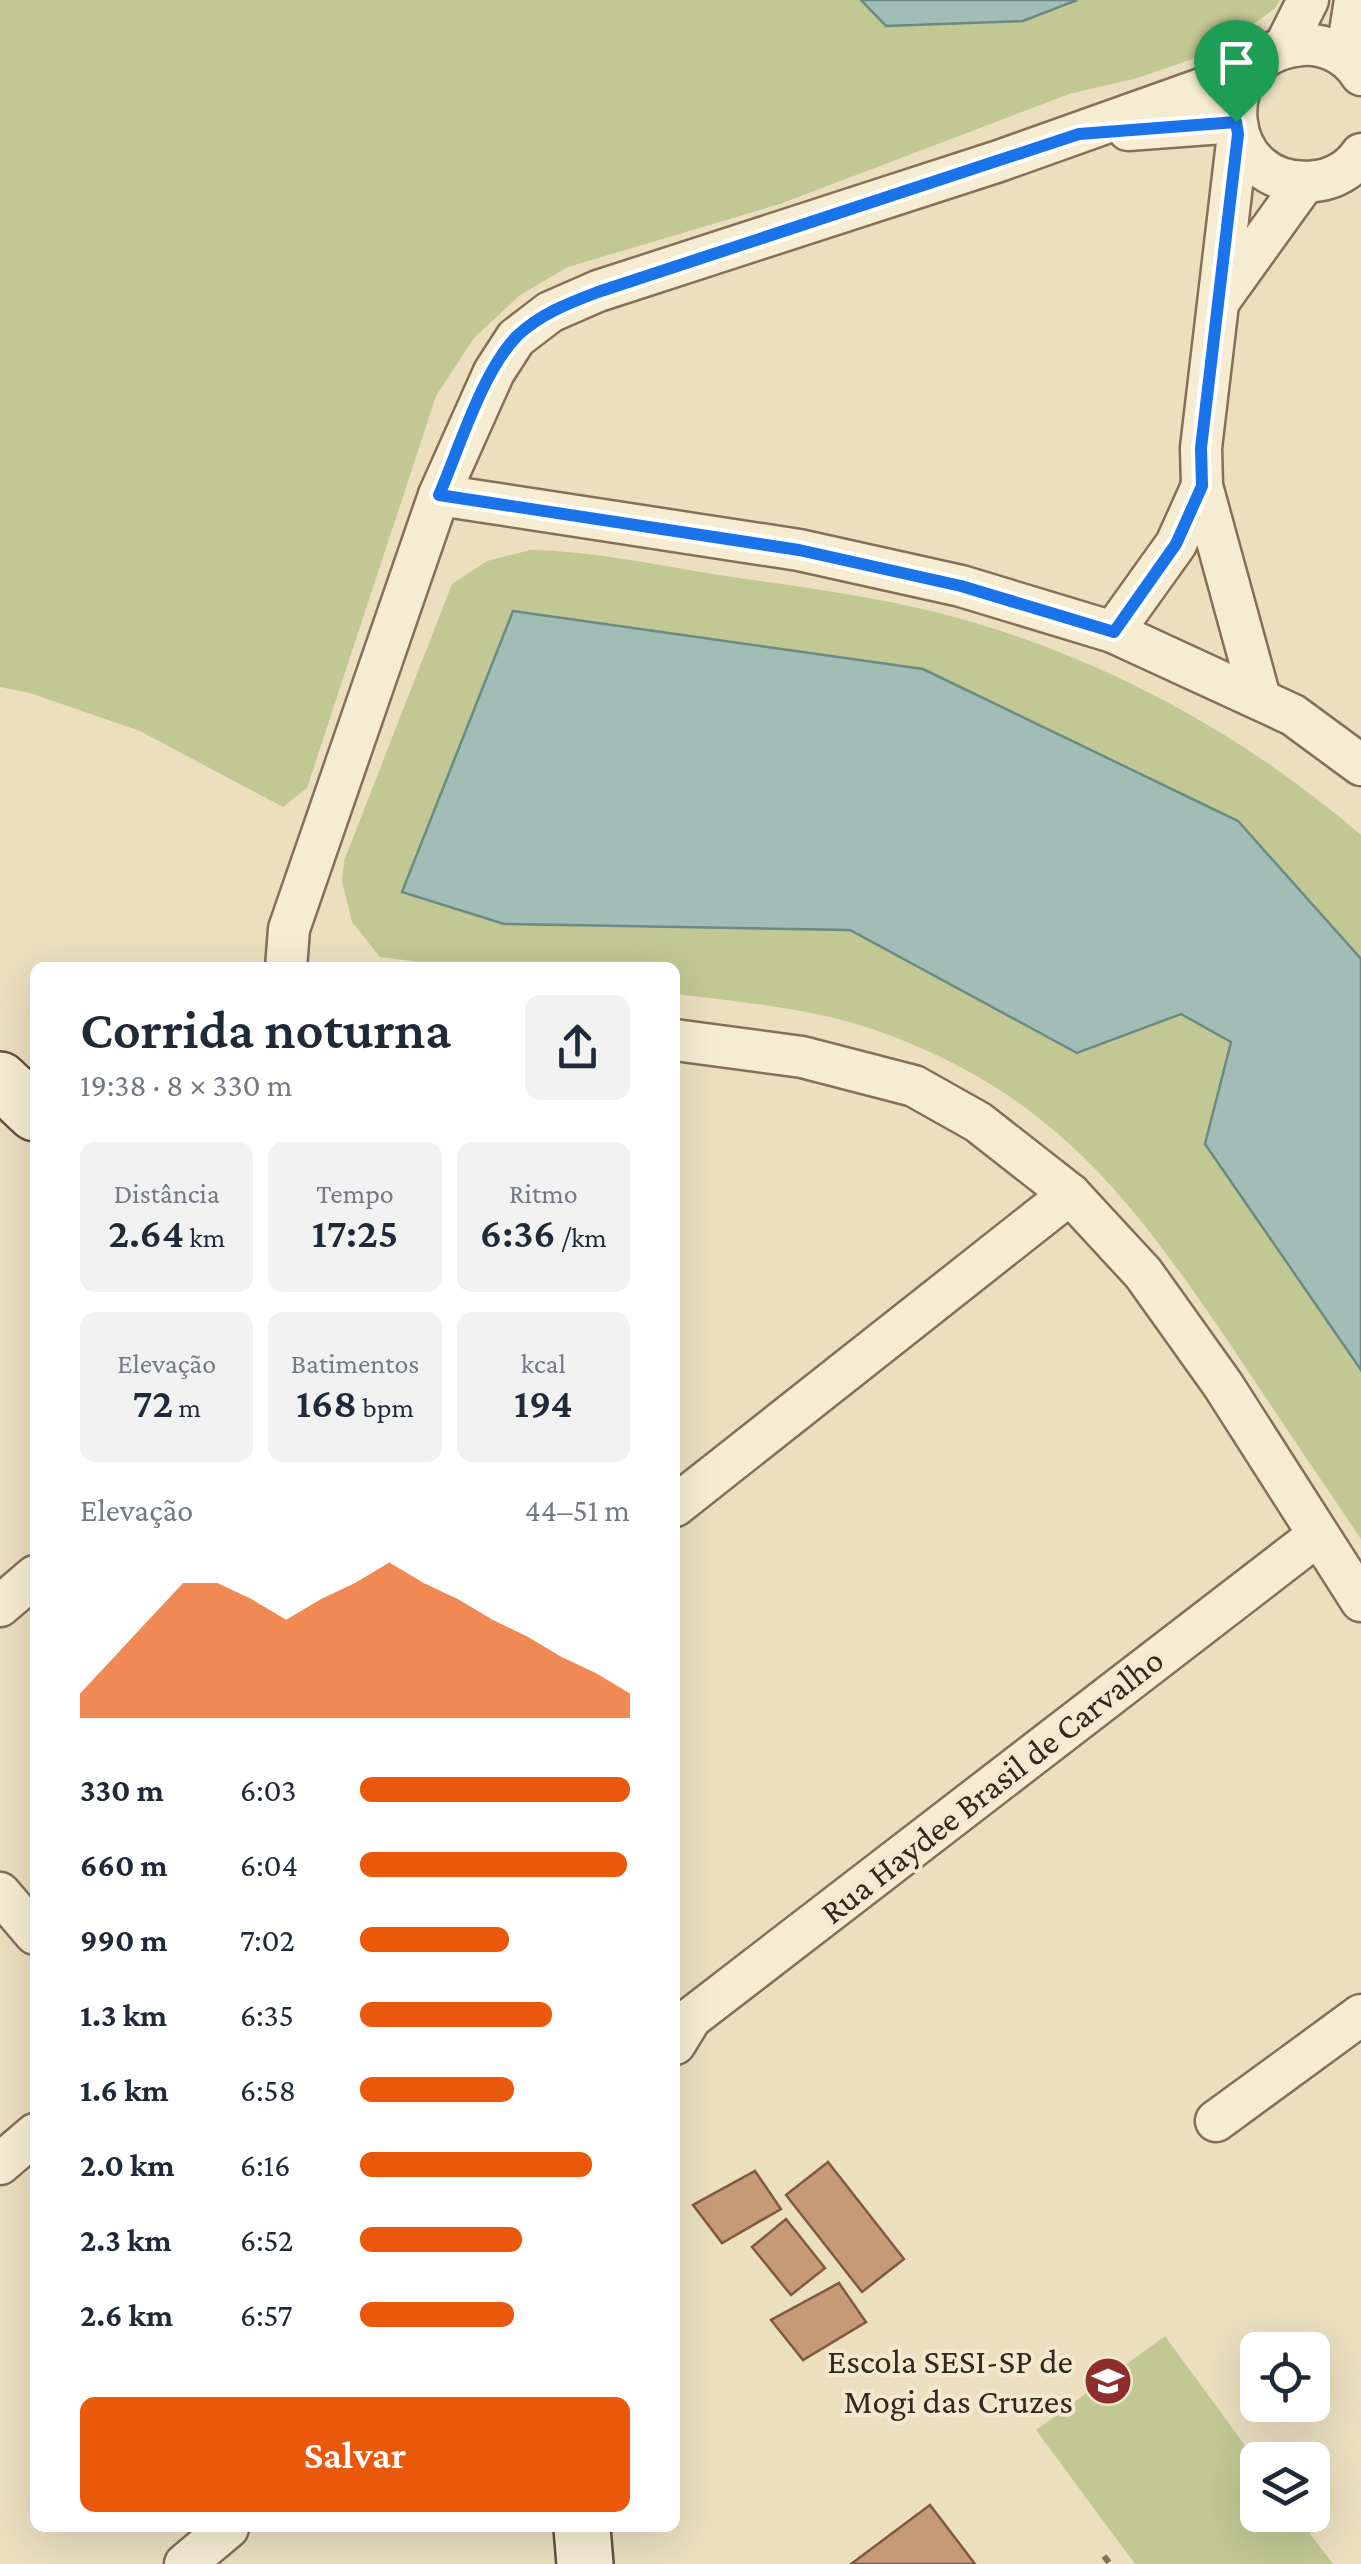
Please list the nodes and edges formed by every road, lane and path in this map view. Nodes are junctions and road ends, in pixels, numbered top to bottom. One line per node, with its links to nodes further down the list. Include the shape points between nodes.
1 (1308, 0): 3 (street)
2 (1355, 0): 4 (street)
3 (1284, 48): 4 (street, via 1327,48); 5 (street)
4 (1357, 70)
5 (1249, 72): 6 (street, via 1238,92); 7 (street)
6 (1237, 128): 7 (street); 9 (street, via 1263,169 1282,180); 10 (street)
7 (1079, 134): 12 (street, via 550,312 516,338 494,372)
8 (1361, 154): 9 (street)
9 (1330, 186): 10 (street)
10 (1219, 300): 11 (street)
11 (1202, 486): 13 (street, via 1176,544); 14 (street)
12 (439, 495): 13 (street, via 799,550 961,586); 16 (street)
13 (1114, 632): 14 (street)
14 (1260, 698): 15 (street)
15 (1360, 761)
16 (287, 948): 17 (street)
17 (265, 962)
18 (680, 1041): 21 (street, via 802,1057 914,1086 978,1122)
19 (0, 1080): 20 (main road)
20 (30, 1108)
21 (1070, 1194): 22 (street); 23 (street, via 1144,1273)
22 (680, 1502)
23 (1317, 1536): 25 (street); 30 (street, Rua Haydee Brasil de Carvalho, via 691,2018)
24 (30, 1580): 26 (street)
25 (1361, 1601)
26 (0, 1606)
27 (0, 1893): 28 (street)
28 (30, 1928)
29 (1361, 2015): 31 (street)
30 (680, 2036)
31 (1216, 2122)
32 (30, 2138): 33 (street)
33 (0, 2164)
34 (223, 2532): 37 (street)
35 (582, 2532): 38 (main road)
36 (1104, 2556): 39 (path)
37 (185, 2564)
38 (584, 2564)
39 (1110, 2564)

